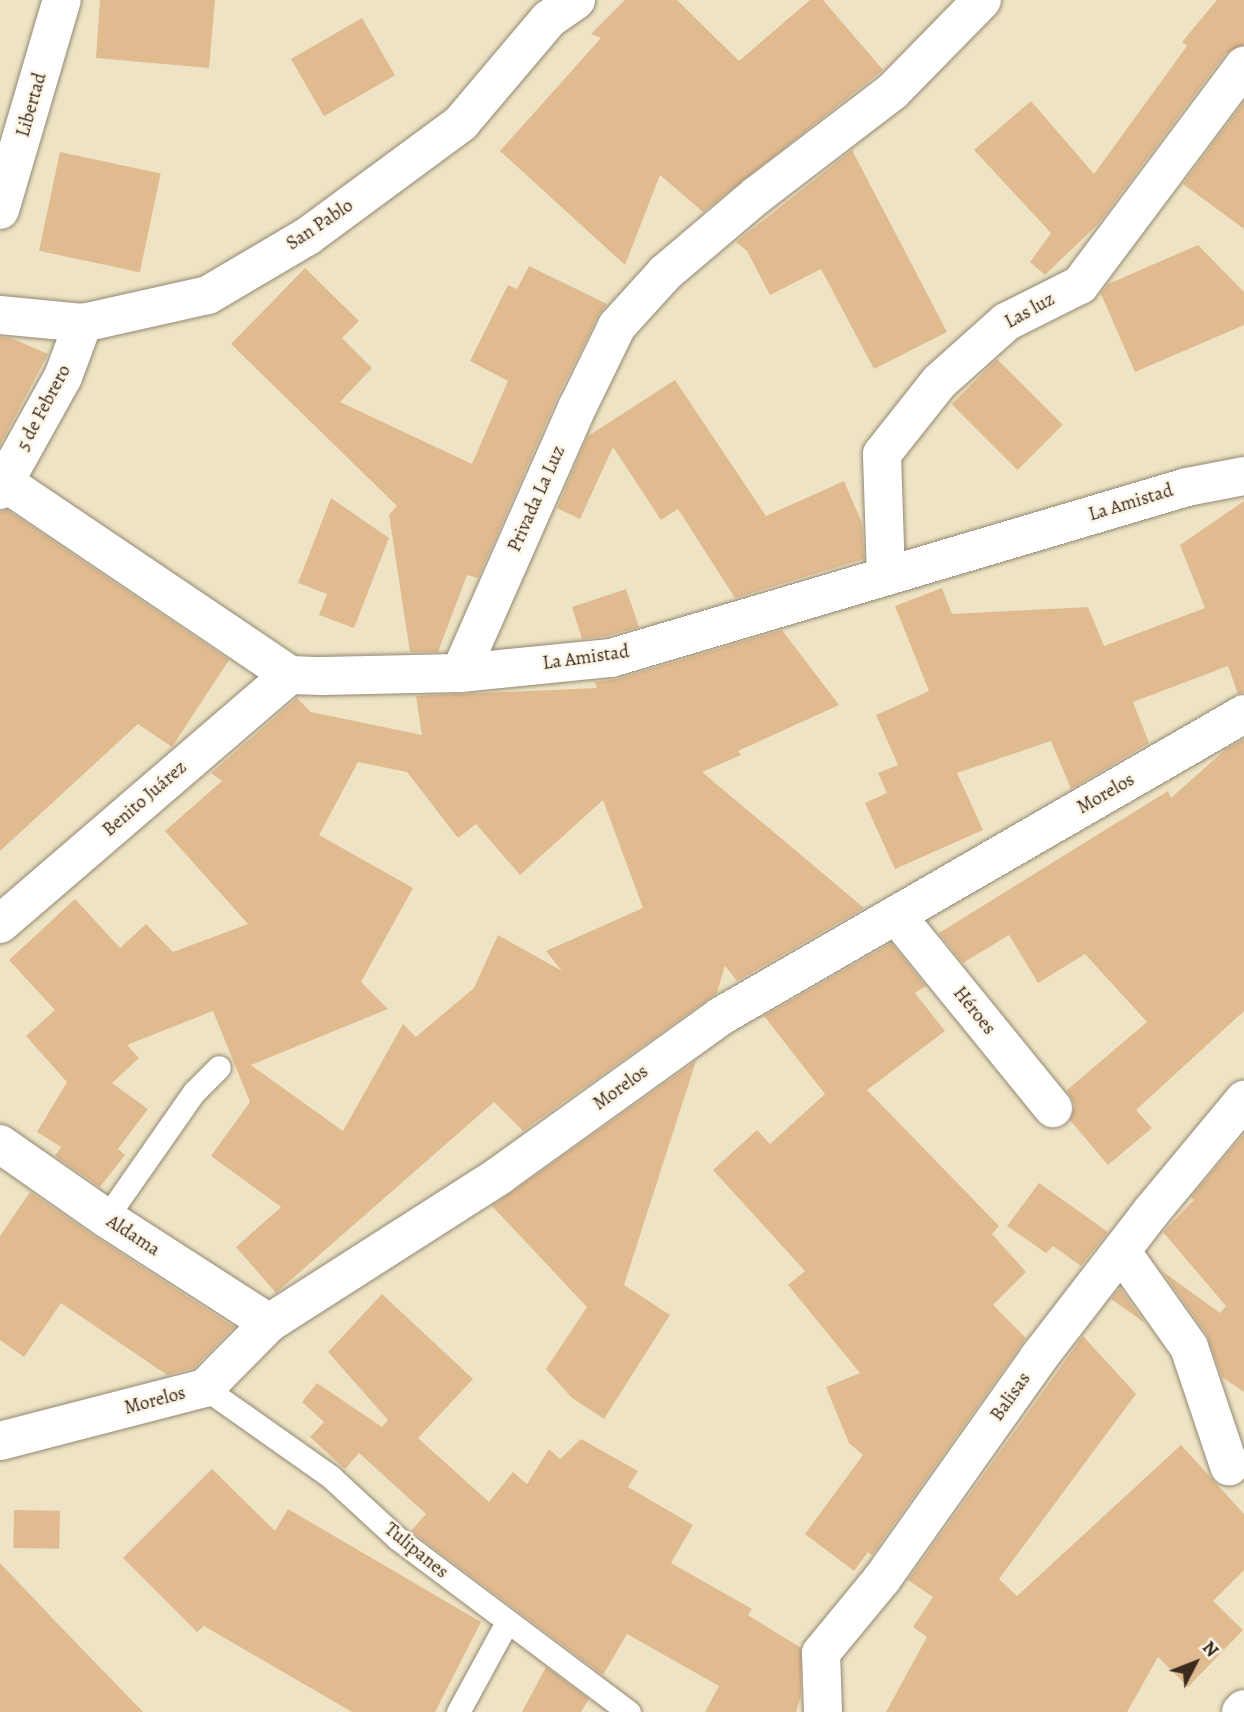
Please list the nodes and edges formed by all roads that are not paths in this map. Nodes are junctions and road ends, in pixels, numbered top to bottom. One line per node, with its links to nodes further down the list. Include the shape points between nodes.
1 (62, 0): 5 (street, Libertad)
2 (576, 0): 7 (street, San Pablo, via 548,19 461,123 308,236 208,295)
3 (982, 0): 11 (street, Privada La Luz, via 893,92 757,195 665,273 617,326 576,408)
4 (1244, 66): 10 (street, Las luz, via 1080,285 1006,322 939,382 882,454)
5 (0, 210)
6 (0, 315): 7 (street, San Pablo)
7 (83, 323): 9 (street, 5 de Febrero, via 63,377)
8 (1244, 476): 10 (street, La Amistad, via 1187,486)
9 (2, 486): 12 (street)
10 (886, 576): 11 (street, La Amistad, via 611,658)
11 (460, 673): 12 (street, La Amistad)
12 (290, 674): 15 (street, Benito Juárez)
13 (1244, 714): 14 (street, Morelos)
14 (896, 915): 18 (street, Héroes); 22 (street, Morelos, via 720,1016 500,1175)
15 (0, 924)
16 (219, 1068): 20 (lane, via 194,1092)
17 (1244, 1100): 21 (street, Balisas)
18 (1053, 1108)
19 (0, 1144): 20 (street, Aldama)
20 (106, 1219): 22 (street, Aldama)
21 (1121, 1251): 25 (street, via 1189,1347); 29 (street, Balisas, via 882,1580 821,1653)
22 (269, 1323): 23 (street, Morelos)
23 (205, 1388): 24 (street, Morelos); 26 (lane, Tulipanes, via 331,1478 397,1538)
24 (0, 1441)
25 (1229, 1466)
26 (507, 1622): 27 (lane); 28 (lane, Tulipanes)
27 (458, 1712)
28 (629, 1712)
29 (823, 1712)

